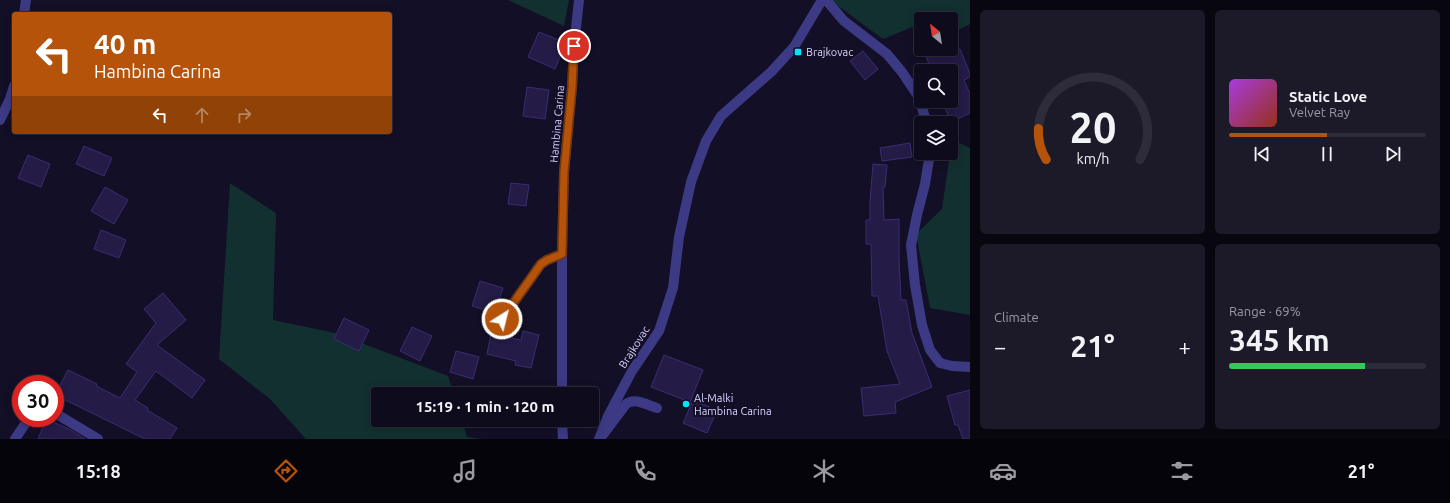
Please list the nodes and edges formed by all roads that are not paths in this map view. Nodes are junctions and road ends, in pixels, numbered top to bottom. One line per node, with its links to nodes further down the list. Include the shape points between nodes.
1 (26, 0): 5 (street)
2 (579, 0): 10 (street, Hambina Carina, via 564,172)
3 (822, 0): 21 (street, Brajkovac, via 794,47 771,72 720,116 706,141 690,182 679,237 673,288 659,331 632,371)
4 (826, 0): 7 (street, via 844,21 887,54 918,96)
5 (24, 12)
6 (12, 92): 8 (street)
7 (925, 116)
8 (0, 120)
9 (929, 160): 12 (street, via 911,245 922,325 930,350 940,363)
10 (562, 254): 11 (street, via 541,264); 13 (street, Hambina Carina)
11 (502, 319)
12 (970, 367)
13 (562, 387)
14 (657, 408): 21 (street, via 630,401)
15 (64, 418): 19 (street)
16 (23, 427): 18 (street)
17 (562, 427): 20 (street)
18 (14, 439)
19 (98, 439)
20 (563, 439)
21 (599, 439)

